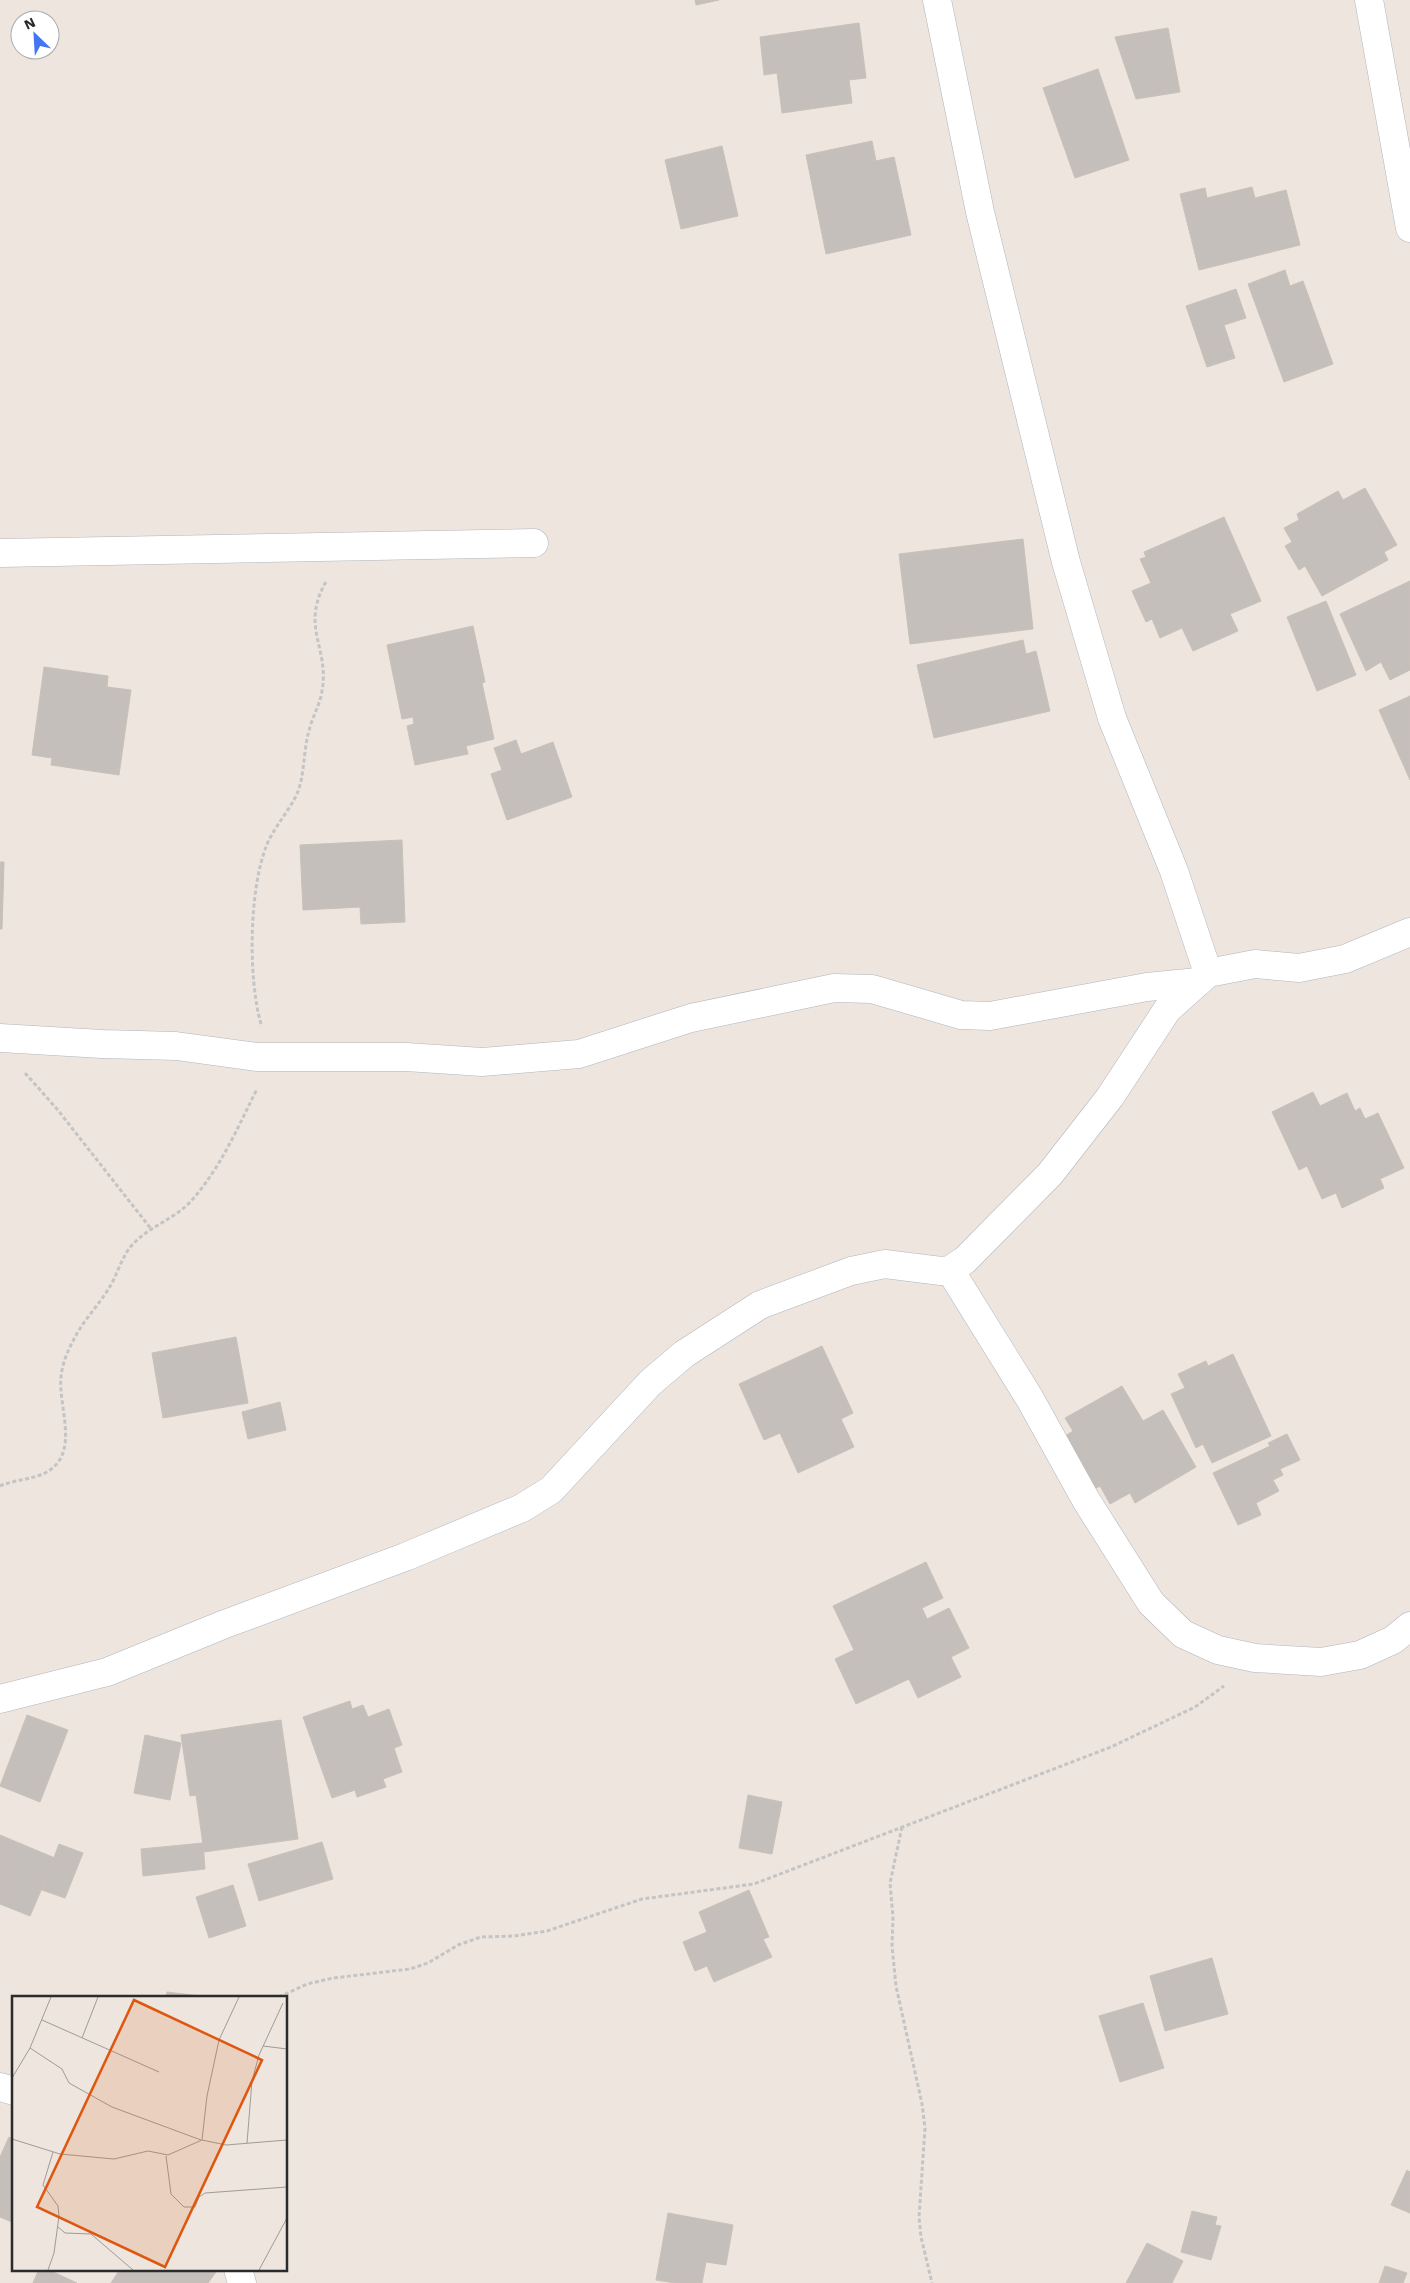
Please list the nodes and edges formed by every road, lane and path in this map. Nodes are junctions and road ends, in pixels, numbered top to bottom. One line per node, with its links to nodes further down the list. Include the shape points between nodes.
1 (937, 0): 8 (street, via 980,212 1066,562 1112,718 1174,871)
2 (1369, 0): 3 (street)
3 (1410, 228)
4 (534, 543): 5 (street)
5 (0, 553)
6 (335, 574): 10 (path, via 327,581 315,604 322,691 309,730 301,782 266,846 255,900 252,956 259,1016)
7 (1410, 932): 8 (street, via 1345,959 1299,968 1255,964)
8 (1203, 977): 10 (street, via 990,1016 961,1015 872,989 834,988 691,1018 579,1054 482,1062 406,1057); 13 (street, via 1166,1010 1110,1097 1050,1174 981,1246)
9 (0, 1038): 10 (street, via 176,1046)
10 (270, 1056): 12 (path, via 260,1084 209,1179 176,1216)
11 (20, 1067): 12 (path)
12 (152, 1230): 14 (path, via 135,1241 127,1252 110,1286 83,1324 67,1354 61,1378 65,1446 57,1464 42,1474)
13 (950, 1270): 16 (street, via 1151,1603 1183,1634 1218,1650); 17 (street, via 885,1264 851,1271 760,1306 684,1354 650,1383 551,1490 522,1508 405,1557 107,1672)
14 (0, 1486)
15 (1410, 1626): 16 (street, via 1393,1640 1360,1655 1321,1662)
16 (1255, 1658): 18 (path, via 1227,1684 1195,1707 1166,1722 1111,1747)
17 (0, 1699)
18 (902, 1826): 19 (path, via 754,1884 642,1899 547,1931 481,1937 410,1969 333,1978 307,1984); 22 (path, via 890,1883 892,1946 896,1986 926,2128 919,2217)
19 (281, 1996)
20 (238, 2270): 21 (street)
21 (242, 2283)
22 (932, 2283)

